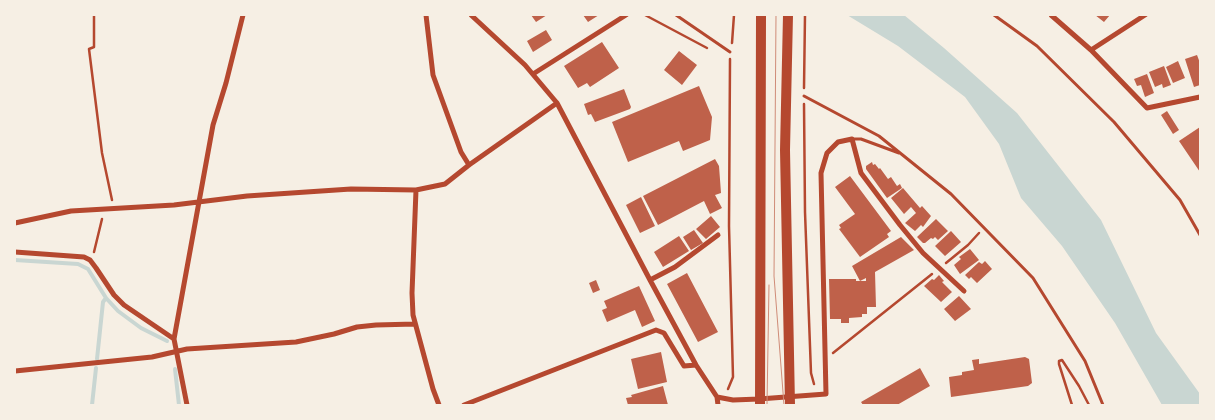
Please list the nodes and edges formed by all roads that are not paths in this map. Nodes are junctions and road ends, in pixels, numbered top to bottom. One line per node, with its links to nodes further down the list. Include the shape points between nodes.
1 (243, 15): 21 (street, via 213,125)
2 (426, 15): 19 (street, via 433,75 461,152)
3 (471, 15): 13 (street)
4 (626, 15): 13 (street)
5 (676, 15): 12 (lane)
6 (761, 15): 35 (highway)
7 (788, 15): 34 (highway, via 785,150)
8 (994, 15): 24 (lane, via 1037,46 1114,122 1180,200)
9 (1051, 15): 11 (street)
10 (1145, 15): 11 (street)
11 (1091, 50): 15 (street, via 1146,108)
12 (730, 52)
13 (533, 74): 16 (street)
14 (804, 96): 18 (lane, via 879,136)
15 (1200, 97)
16 (557, 103): 19 (street); 26 (street)
17 (852, 139): 18 (lane, via 861,139); 27 (street, via 861,173 923,253); 34 (street, via 838,142 827,153 821,173 826,394)
18 (903, 155): 40 (lane, via 951,194 1033,278 1085,361)
19 (469, 165): 20 (street, via 445,184)
20 (416, 190): 21 (street, via 351,189); 28 (street, via 412,293)
21 (198, 202): 22 (street, via 70,211); 29 (street)
22 (15, 223)
23 (718, 235): 26 (street, via 675,267)
24 (1200, 235)
25 (15, 252): 29 (street, via 90,260 124,305)
26 (650, 280): 31 (street)
27 (964, 291)
28 (416, 324): 30 (street, via 358,327 296,342); 37 (street)
29 (174, 339): 30 (street)
30 (177, 352): 32 (street); 36 (street)
31 (696, 365): 33 (street); 38 (street, via 684,366 664,333 656,330)
32 (15, 370)
33 (717, 397): 35 (street); 39 (street)
34 (790, 401): 35 (street)
35 (760, 402)
36 (187, 405)
37 (439, 405)
38 (464, 405)
39 (718, 405)
40 (1103, 405)

